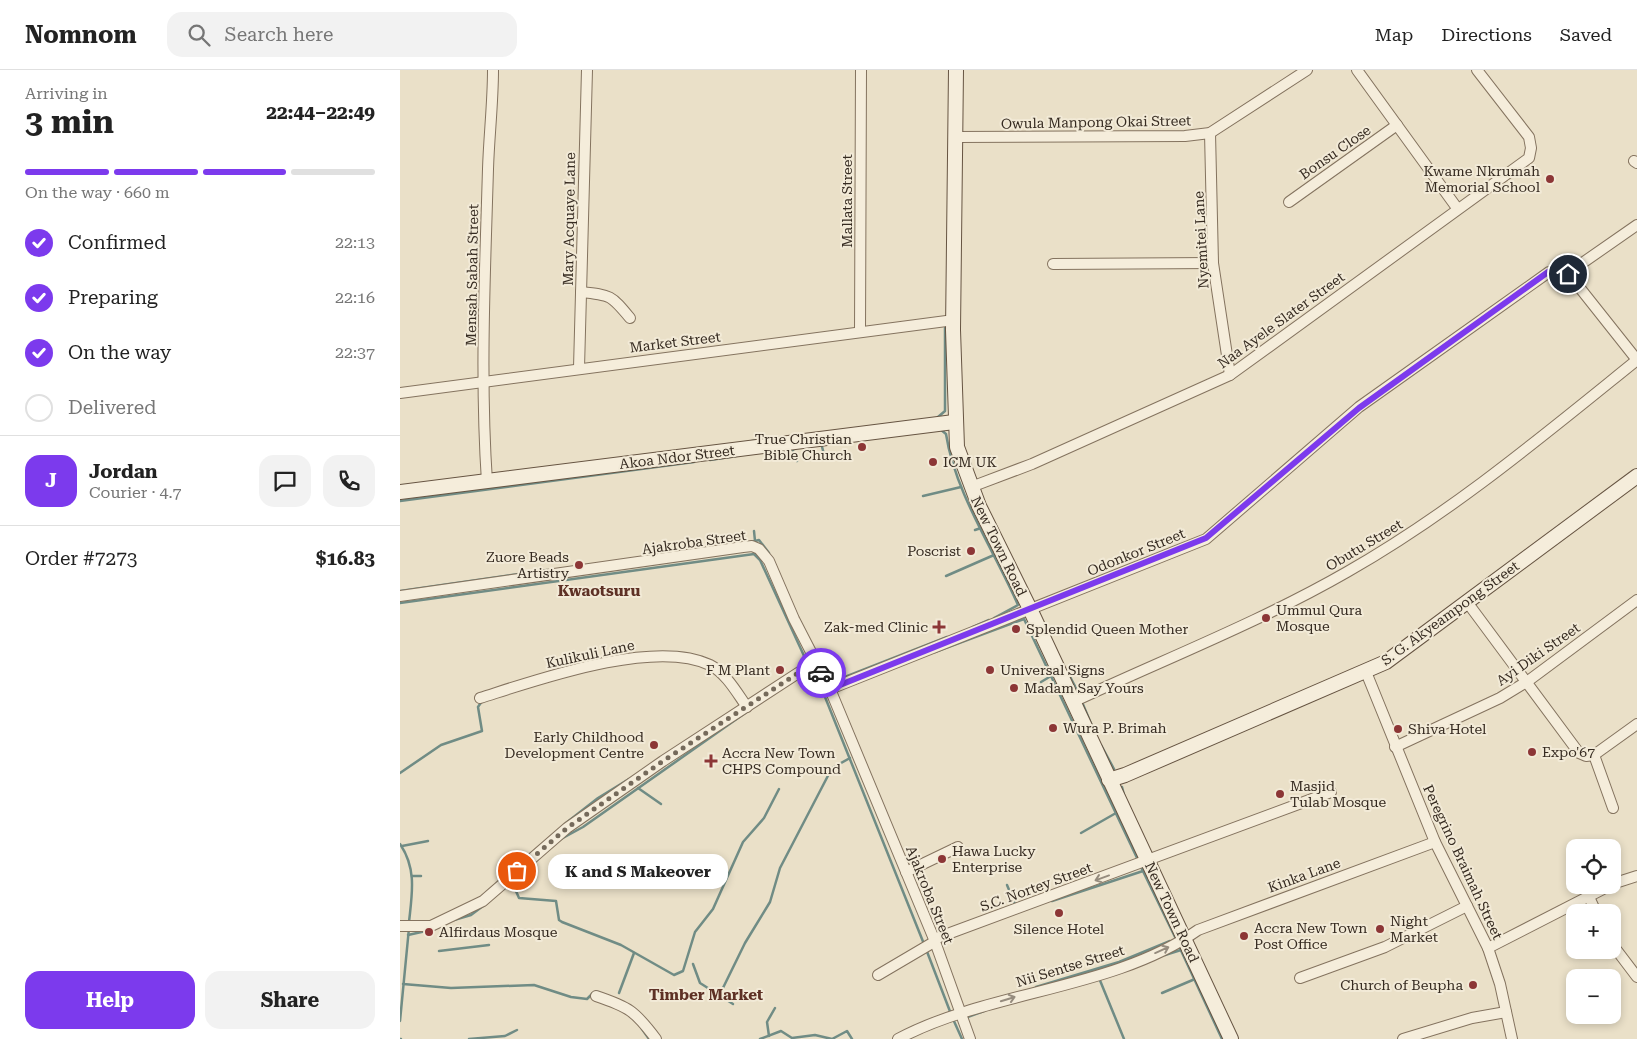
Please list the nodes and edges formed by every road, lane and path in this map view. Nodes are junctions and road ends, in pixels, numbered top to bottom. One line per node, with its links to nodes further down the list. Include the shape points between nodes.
1 (493, 70): 24 (street, Mensah Sabah Street)
2 (587, 70): 17 (street, Mary Acquaye Lane)
3 (861, 70): 20 (street, Mallata Street)
4 (956, 70): 10 (street, New Town Road)
5 (1307, 70): 9 (street, Owula Manpong Okai Street)
6 (1357, 70): 8 (street)
7 (1477, 70): 12 (street, Naa Ayele Slater Street, via 1529,137 1531,148 1529,158)
8 (1397, 125): 11 (street, Bonsu Close); 12 (street)
9 (1210, 133): 10 (street, Owula Manpong Okai Street, via 1186,136); 14 (street, Nyemitei Lane)
10 (956, 137): 19 (street, New Town Road)
11 (1289, 202)
12 (1457, 208): 23 (street, Naa Ayele Slater Street)
13 (1637, 225): 16 (street)
14 (1213, 263): 15 (street); 23 (street, Nyemitei Lane)
15 (1053, 264)
16 (1568, 274): 21 (street); 34 (street, Odonkor Street, via 1562,269 1548,272 1359,408 1206,538)
17 (581, 292): 18 (street, via 607,294); 22 (street, Mary Acquaye Lane)
18 (630, 318)
19 (954, 320): 20 (street, Market Street); 26 (street, New Town Road)
20 (860, 332): 22 (street, Market Street)
21 (1637, 360): 40 (street, Obutu Street, via 1442,512 1347,573)
22 (579, 368): 24 (street, Market Street)
23 (1230, 375): 29 (street, Naa Ayele Slater Street, via 1040,460)
24 (483, 382): 25 (street, Market Street); 28 (street, Mensah Sabah Street)
25 (400, 393)
26 (954, 422): 28 (street, Akoa Ndor Street); 29 (street, New Town Road, via 957,446)
27 (1637, 476): 33 (street, S. G. Akyeampong Street)
28 (487, 482): 30 (street, Akoa Ndor Street)
29 (971, 487): 34 (street, New Town Road)
30 (400, 492)
31 (400, 596): 35 (street, Ajakroba Street, via 752,546 769,561)
32 (1637, 600): 37 (street, Ayi Diki Street)
33 (1467, 602): 36 (street, S. G. Akyeampong Street, via 1393,657); 37 (street)
34 (1030, 609): 38 (street, Odonkor Street); 40 (street, New Town Road)
35 (815, 662): 38 (street, Ajakroba Street); 41 (street)
36 (1366, 672): 43 (street, Peregrino Braimah Street); 45 (street, S. G. Akyeampong Street)
37 (1528, 681): 43 (street, Ayi Diki Street, via 1500,698); 44 (street, via 1579,753)
38 (830, 689): 51 (street, Ajakroba Street)
39 (480, 698): 41 (street, Kulikuli Lane, via 550,675 613,661 670,656 688,657 710,665 725,678)
40 (1073, 702): 45 (street, New Town Road)
41 (747, 707): 58 (street, via 567,828 483,901 431,926)
42 (1637, 724): 44 (street)
43 (1396, 747): 48 (street, Peregrino Braimah Street)
44 (1590, 756): 47 (street)
45 (1110, 780): 50 (street, New Town Road)
46 (1332, 792): 50 (street, S.C. Nortey Street)
47 (1613, 808)
48 (1434, 842): 57 (street, Peregrino Braimah Street); 59 (street, Kinka Lane, via 1217,922)
49 (958, 847): 51 (street)
50 (1148, 861): 59 (street, New Town Road); 60 (street, S.C. Nortey Street, one-way to 60)
51 (906, 872): 60 (street, Ajakroba Street)
52 (1637, 876): 53 (street)
53 (1621, 882)
54 (1595, 894): 55 (street)
55 (1589, 897): 56 (street); 61 (street)
56 (1592, 904)
57 (1467, 906): 61 (street, Peregrino Braimah Street); 65 (street, via 1385,947)
58 (407, 927)
59 (1184, 939): 68 (street, Nii Sentse Street, one-way to 59, via 1094,976 1164,950); 72 (street, New Town Road)
60 (934, 941): 63 (street, S.C. Nortey Street); 68 (street, Ajakroba Street)
61 (1488, 948): 67 (street, Peregrino Braimah Street)
62 (1621, 956): 64 (street)
63 (878, 975)
64 (1637, 977)
65 (1300, 978)
66 (596, 996): 69 (street, via 633,1011)
67 (1506, 1012): 73 (street, via 1472,1018); 74 (street, Peregrino Braimah Street)
68 (961, 1014): 70 (street); 71 (street, Ajakroba Street)
69 (656, 1039)
70 (898, 1039)
71 (970, 1039)
72 (1230, 1039)
73 (1403, 1039)
74 (1512, 1039)

